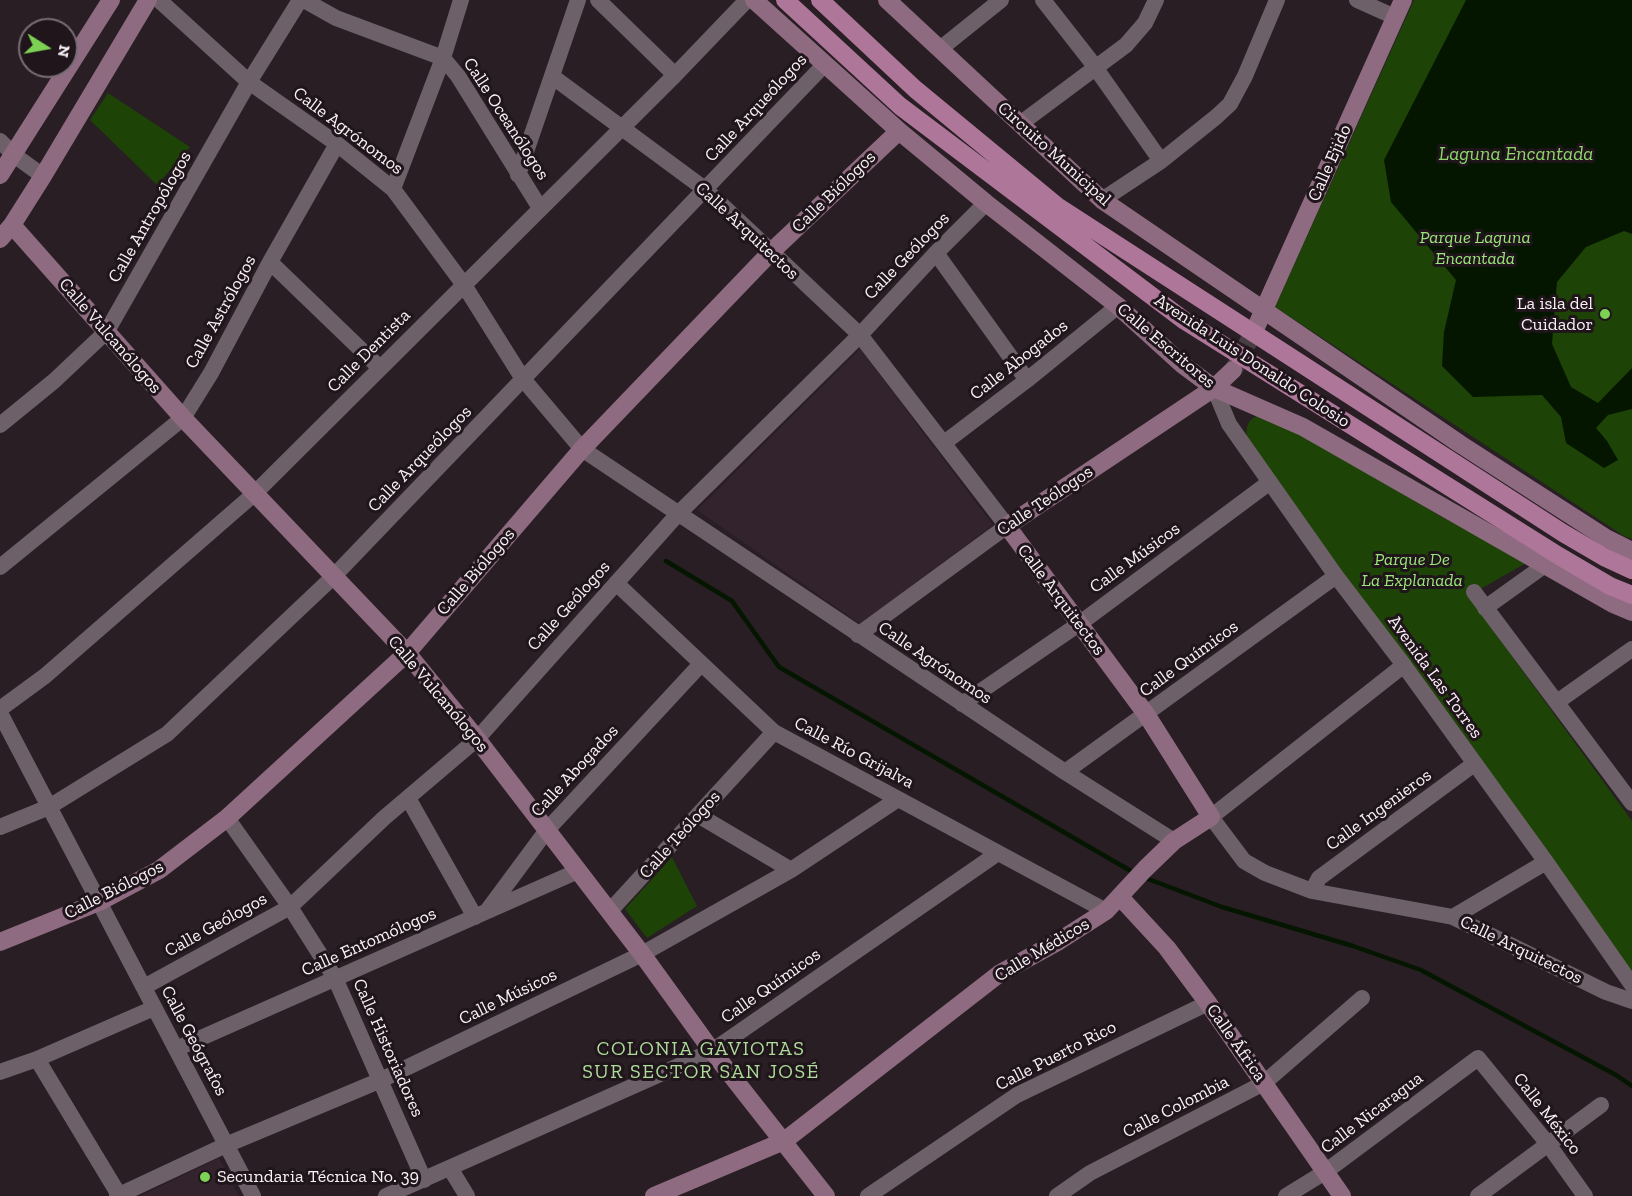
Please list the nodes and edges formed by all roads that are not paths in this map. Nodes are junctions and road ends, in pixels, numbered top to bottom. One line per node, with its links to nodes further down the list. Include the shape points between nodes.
1 (111, 0): 31 (street)
2 (148, 0): 35 (street)
3 (159, 0): 25 (street, Calle Agrónomos)
4 (302, 0): 20 (street, Calle Oceanólogos, via 336,18); 25 (street, Calle Antropólogos)
5 (461, 0): 20 (street)
6 (578, 0): 24 (street)
7 (598, 0): 23 (street)
8 (747, 0): 23 (street, Calle Dentista)
9 (754, 0): 21 (street, Calle Escritores)
10 (785, 0): 74 (main road, Avenida Luis Donaldo Colosio, via 900,106 1185,321 1559,556)
11 (819, 0): 69 (main road, Avenida Luis Donaldo Colosio, via 915,89 1057,206 1563,533)
12 (887, 0): 19 (street, Circuito Municipal)
13 (1001, 0): 19 (street)
14 (1043, 0): 22 (street)
15 (1156, 0): 22 (street, via 1133,39)
16 (1277, 0): 32 (street, via 1230,104)
17 (1357, 0): 18 (street)
18 (1399, 8): 48 (street, Calle Ejido)
19 (940, 49): 26 (street, Circuito Municipal)
20 (443, 58): 33 (street, Calle Oceanólogos); 36 (street)
21 (825, 64): 28 (street, Calle Escritores); 37 (street, Calle Arqueólogos)
22 (1096, 69): 26 (street); 32 (street)
23 (675, 75): 27 (street, Calle Dentista)
24 (553, 77): 27 (street, Calle Arquitectos); 33 (street)
25 (249, 82): 30 (street, Calle Agrónomos); 49 (street, Calle Antropólogos)
26 (1020, 124): 38 (street, Circuito Municipal)
27 (622, 127): 37 (street, Calle Arquitectos); 40 (street, Calle Dentista)
28 (899, 130): 39 (street, Calle Escritores); 43 (street, Calle Biólogos)
29 (0, 141): 31 (street)
30 (337, 144): 36 (street, Calle Agrónomos); 45 (street, Calle Astrólogos)
31 (14, 155): 34 (street); 35 (street)
32 (1161, 161): 38 (street)
33 (518, 174): 40 (street, Calle Oceanólogos)
34 (0, 175)
35 (43, 176): 41 (street)
36 (393, 189): 46 (street, Calle Agrónomos)
37 (706, 190): 43 (street, Calle Arquitectos); 53 (street, Calle Arqueólogos)
38 (1102, 200): 48 (street, Circuito Municipal)
39 (986, 203): 44 (street, Calle Geólogos); 47 (street, Calle Escritores)
40 (540, 208): 46 (street, Calle Dentista)
41 (12, 225): 42 (street); 49 (street, Calle Vulcanólogos)
42 (0, 239)
43 (771, 252): 50 (street, Calle Arquitectos); 61 (street, Calle Biólogos)
44 (936, 253): 50 (street, Calle Geólogos); 54 (street)
45 (270, 262): 51 (street); 57 (street, Calle Astrólogos)
46 (464, 285): 51 (street, Calle Dentista); 53 (street, Calle Agrónomos)
47 (1118, 306): 54 (street, Calle Abogados); 55 (street, Calle Escritores)
48 (1260, 318): 66 (street)
49 (107, 331): 57 (street, Calle Vulcanólogos); 59 (street, Calle Antropólogos)
50 (860, 335): 60 (street, Calle Arquitectos); 64 (street, Calle Geólogos)
51 (379, 367): 63 (street, Calle Dentista)
52 (1233, 370): 55 (street, Calle Teólogos)
53 (523, 379): 61 (street, Calle Agrónomos); 71 (street, Calle Arqueólogos)
54 (1027, 381): 60 (street, Calle Abogados)
55 (1214, 388): 56 (street, Calle Escritores); 58 (street, Avenida Las Torres); 65 (street, Calle Teólogos)
56 (1246, 401): 58 (street); 67 (street, Calle Escritores, via 1303,427)
57 (183, 418): 63 (street, Calle Vulcanólogos); 68 (street, Calle Astrólogos)
58 (1229, 424): 62 (street, Avenida Las Torres)
59 (0, 425)
60 (944, 443): 65 (street, Calle Arquitectos)
61 (582, 449): 64 (street, Calle Agrónomos); 80 (street, Calle Biólogos)
62 (1270, 482): 70 (street, Avenida Las Torres); 77 (street, Calle Músicos)
63 (254, 494): 71 (street, Calle Vulcanólogos); 85 (street, Calle Dentista)
64 (677, 515): 72 (street, Calle Geólogos); 78 (street, Calle Agrónomos)
65 (1007, 526): 77 (street, Calle Arquitectos); 78 (street, Calle Teólogos)
66 (1632, 551)
67 (1545, 564): 75 (street); 76 (street, Calle Escritores)
68 (0, 567)
69 (1632, 570)
70 (1336, 576): 82 (street, Avenida Las Torres); 86 (street, Calle Químicos)
71 (333, 577): 80 (street, Calle Vulcanólogos); 94 (street, Calle Arqueólogos, via 167,734)
72 (616, 583): 81 (street, Calle Río Grijalva); 88 (street, Calle Geólogos)
73 (1474, 592): 75 (street)
74 (1632, 595)
75 (1485, 608): 83 (street)
76 (1632, 612)
77 (1079, 624): 84 (street, Calle Músicos); 86 (street, Calle Arquitectos)
78 (858, 635): 84 (street, Calle Agrónomos)
79 (1632, 649): 83 (street)
80 (407, 653): 88 (street, Calle Vulcanólogos); 97 (street, Calle Biólogos)
81 (701, 664): 87 (street, Calle Río Grijalva); 99 (street, Calle Abogados)
82 (1404, 666): 89 (street, Avenida Las Torres); 96 (street, Calle Médicos)
83 (1557, 702): 91 (street)
84 (962, 704): 90 (street, Calle Agrónomos)
85 (0, 711): 94 (street, Calle Geógrafos)
86 (1146, 714): 90 (street, Calle Químicos); 96 (street, Calle Arquitectos)
87 (774, 732): 93 (street, Calle Río Grijalva); 95 (street, Calle Teólogos)
88 (477, 739): 92 (street, Calle Geólogos); 99 (street, Calle Vulcanólogos)
89 (1474, 764): 102 (street, Avenida Las Torres); 106 (street, Calle Ingenieros, via 1319,878)
90 (1065, 772): 100 (street, Calle Agrónomos)
91 (1630, 796)
92 (408, 798): 108 (street, Calle Geólogos); 111 (street)
93 (898, 799): 101 (street, Calle Río Grijalva); 103 (street, Calle Músicos)
94 (49, 807): 98 (street, Calle Arqueólogos); 107 (street, Calle Geógrafos)
95 (698, 815): 103 (street); 110 (street, Calle Teólogos)
96 (1211, 817): 100 (street, Calle Médicos); 106 (street, Calle Arquitectos, via 1244,861)
97 (227, 818): 107 (street, Calle Biólogos, via 159,870); 108 (street, Calle Historiadores)
98 (0, 827)
99 (546, 830): 104 (street, Calle Vulcanólogos); 111 (street, Calle Abogados)
100 (1174, 841): 105 (street, Calle Médicos)
101 (998, 853): 109 (street, Calle Río Grijalva); 123 (street, Calle Químicos)
102 (1546, 862): 112 (street); 116 (street, Avenida Las Torres)
103 (791, 870): 114 (street, Calle Músicos)
104 (578, 871): 110 (street, Calle Vulcanólogos); 111 (street, Calle Entomólogos)
105 (1126, 890): 109 (street, Calle Médicos); 120 (street, Calle África)
106 (1312, 891): 112 (street, Calle Arquitectos)
107 (99, 902): 113 (street, Calle Biólogos); 117 (street, Calle Geógrafos)
108 (290, 906): 115 (street, Calle Historiadores); 117 (street, Calle Geólogos)
109 (1106, 911): 130 (street, Calle Médicos, via 999,974)
110 (609, 912): 114 (street, Calle Vulcanólogos)
111 (481, 914): 115 (street, Calle Entomólogos)
112 (1453, 917): 119 (street, Calle Arquitectos)
113 (0, 942)
114 (642, 954): 123 (street, Calle Vulcanólogos); 127 (street, Calle Músicos)
115 (335, 978): 122 (street, Calle Entomólogos); 127 (street, Calle Historiadores)
116 (1632, 985)
117 (144, 987): 121 (street, Calle Geógrafos)
118 (1362, 999): 128 (street, Calle Colombia)
119 (1632, 1001)
120 (1208, 1003): 128 (street, Calle África); 142 (street, Calle Puerto Rico, via 1017,1095)
121 (154, 1008): 122 (street, Calle Geógrafos); 125 (street)
122 (176, 1049): 132 (street, Calle Geógrafos)
123 (712, 1051): 130 (street, Calle Vulcanólogos); 133 (street, Calle Químicos)
124 (1478, 1058): 131 (street, Calle México); 134 (street, Calle Nicaragua)
125 (37, 1059): 126 (street); 136 (street)
126 (0, 1072)
127 (381, 1080): 132 (street, Calle Músicos); 135 (street, Calle Historiadores)
128 (1264, 1083): 134 (street, Calle África); 143 (street, Calle Colombia, via 1090,1173)
129 (1601, 1105): 131 (street)
130 (784, 1140): 140 (street, Calle Médicos); 141 (street, Calle Vulcanólogos)
131 (1548, 1144): 146 (street); 147 (street, Calle México)
132 (226, 1145): 136 (street, Calle Músicos); 137 (street, Calle Geógrafos)
133 (450, 1168): 135 (street, Calle Químicos); 139 (street)
134 (1325, 1172): 144 (street, Calle Nicaragua); 145 (street, Calle África)
135 (424, 1180): 138 (street, Calle Químicos)
136 (118, 1195)
137 (253, 1196)
138 (386, 1196)
139 (467, 1196)
140 (654, 1196)
141 (826, 1196)
142 (868, 1196)
143 (1057, 1196)
144 (1286, 1196)
145 (1342, 1196)
146 (1478, 1196)
147 (1585, 1196)

